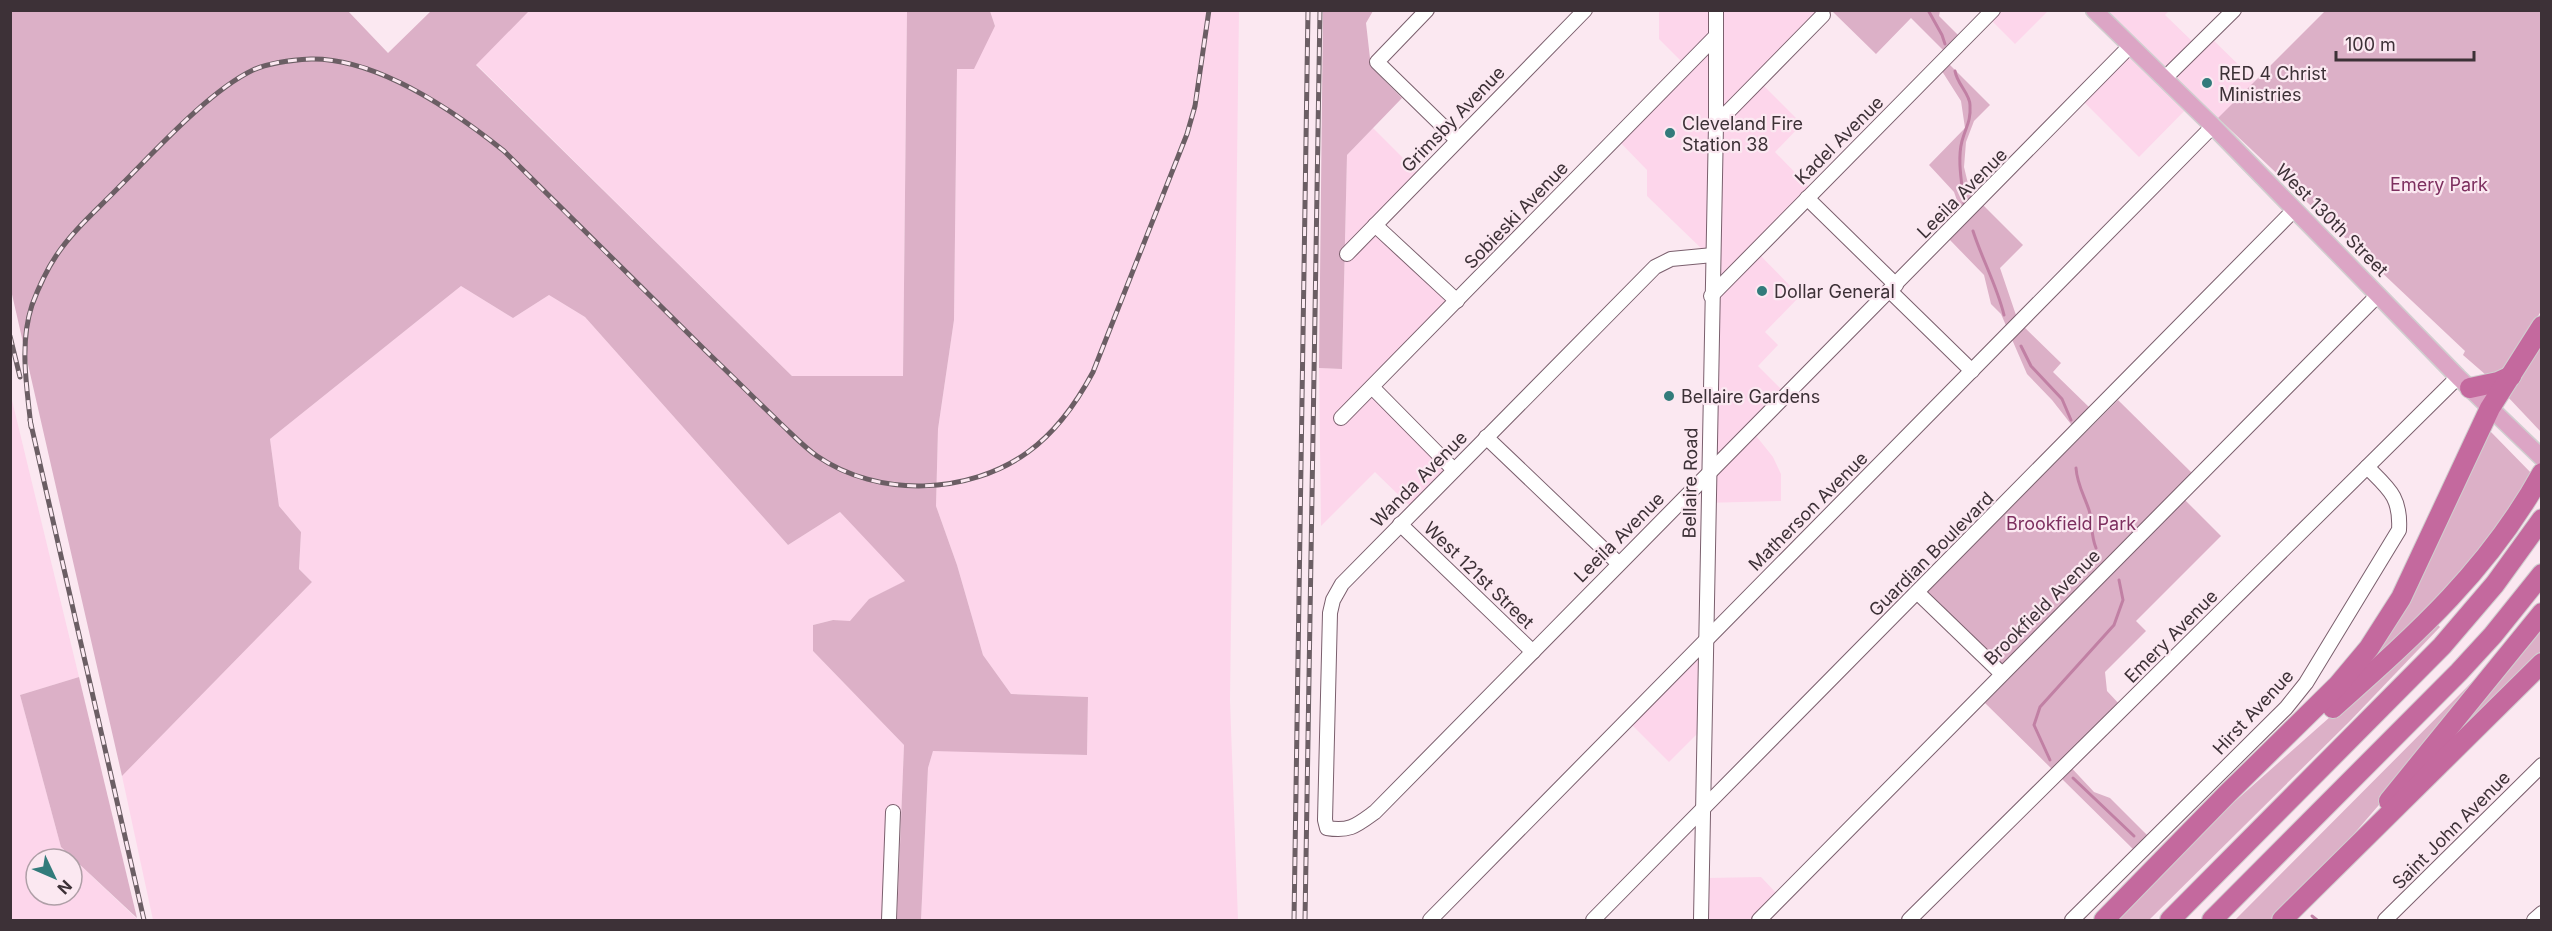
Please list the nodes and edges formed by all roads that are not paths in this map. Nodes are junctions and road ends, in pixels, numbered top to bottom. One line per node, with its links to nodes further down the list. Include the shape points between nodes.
1 (1427, 10): 13 (street, via 1377,62)
2 (1585, 10): 13 (street, Grimsby Avenue)
3 (1716, 10): 8 (street, Bellaire Road)
4 (1994, 10): 14 (street, Kadel Avenue)
5 (2094, 10): 9 (main road, West 130th Street)
6 (2234, 10): 10 (street)
7 (1823, 15): 11 (street)
8 (1715, 37): 11 (street, Bellaire Road); 22 (street, Sobieski Avenue)
9 (2130, 46): 10 (main road, West 130th Street); 19 (street, Leeila Avenue)
10 (2164, 79): 12 (main road, West 130th Street)
11 (1716, 124): 18 (street, Bellaire Road)
12 (2212, 126): 15 (main road, West 130th Street); 24 (street, Matherson Avenue)
13 (1457, 140): 16 (street, Grimsby Avenue)
14 (1807, 198): 19 (street); 21 (street, Kadel Avenue)
15 (2294, 210): 20 (main road, West 130th Street); 40 (street, Guardian Boulevard)
16 (1375, 225): 17 (street, Grimsby Avenue); 22 (street)
17 (1347, 254)
18 (1713, 255): 21 (street, Bellaire Road); 30 (street, Wanda Avenue, via 1671,259 1655,267)
19 (1893, 288): 24 (street); 34 (street, Leeila Avenue)
20 (2378, 295): 26 (main road, West 130th Street); 45 (street, Brookfield Avenue)
21 (1711, 296): 34 (street, Bellaire Road)
22 (1457, 301): 27 (street, Sobieski Avenue)
23 (2541, 326): 25 (highway)
24 (1972, 371): 42 (street, Matherson Avenue)
25 (2511, 376): 26 (highway, via 2498,382); 28 (highway)
26 (2464, 382): 28 (main road, West 130th Street); 32 (street, Emery Avenue)
27 (1372, 387): 29 (street, Sobieski Avenue); 33 (street)
28 (2490, 408): 31 (main road, West 130th Street); 50 (highway, via 2401,598 2369,648 2338,685)
29 (1341, 418)
30 (1486, 436): 33 (street, Wanda Avenue); 38 (street)
31 (2541, 458)
32 (2367, 467): 59 (street, Emery Avenue); 60 (street, Hirst Avenue, via 2392,492 2400,515 2399,530 2306,683 2278,716)
33 (1454, 470): 37 (street, Wanda Avenue)
34 (1708, 473): 38 (street, Leeila Avenue); 42 (street, Bellaire Road)
35 (2541, 473): 50 (highway, via 2492,550 2452,598)
36 (2541, 519): 61 (highway, via 2495,584 2442,646)
37 (1400, 524): 43 (street, West 121st Street); 49 (street, Wanda Avenue, via 1342,584 1333,600)
38 (1618, 563): 43 (street, Leeila Avenue)
39 (2541, 574): 62 (highway, via 2459,672)
40 (1918, 593): 45 (street); 47 (street, Guardian Boulevard)
41 (2541, 613): 51 (highway)
42 (1706, 639): 47 (street, Bellaire Road); 55 (street, Matherson Avenue)
43 (1533, 652): 49 (street, Leeila Avenue, via 1375,812 1342,831)
44 (2541, 663): 51 (highway)
45 (2002, 674): 58 (street, Brookfield Avenue)
46 (2541, 765): 64 (street, Saint John Avenue)
47 (1703, 808): 56 (street, Guardian Boulevard); 57 (street, Bellaire Road)
48 (893, 812): 54 (street)
49 (1327, 828)
50 (2181, 843): 53 (highway)
51 (2337, 866): 63 (highway)
52 (2541, 913): 65 (street)
53 (2104, 920)
54 (889, 921)
55 (1430, 921)
56 (1593, 921)
57 (1701, 921)
58 (1759, 921)
59 (1909, 921)
60 (2072, 921)
61 (2170, 921)
62 (2212, 921)
63 (2282, 921)
64 (2385, 921)
65 (2534, 921)

